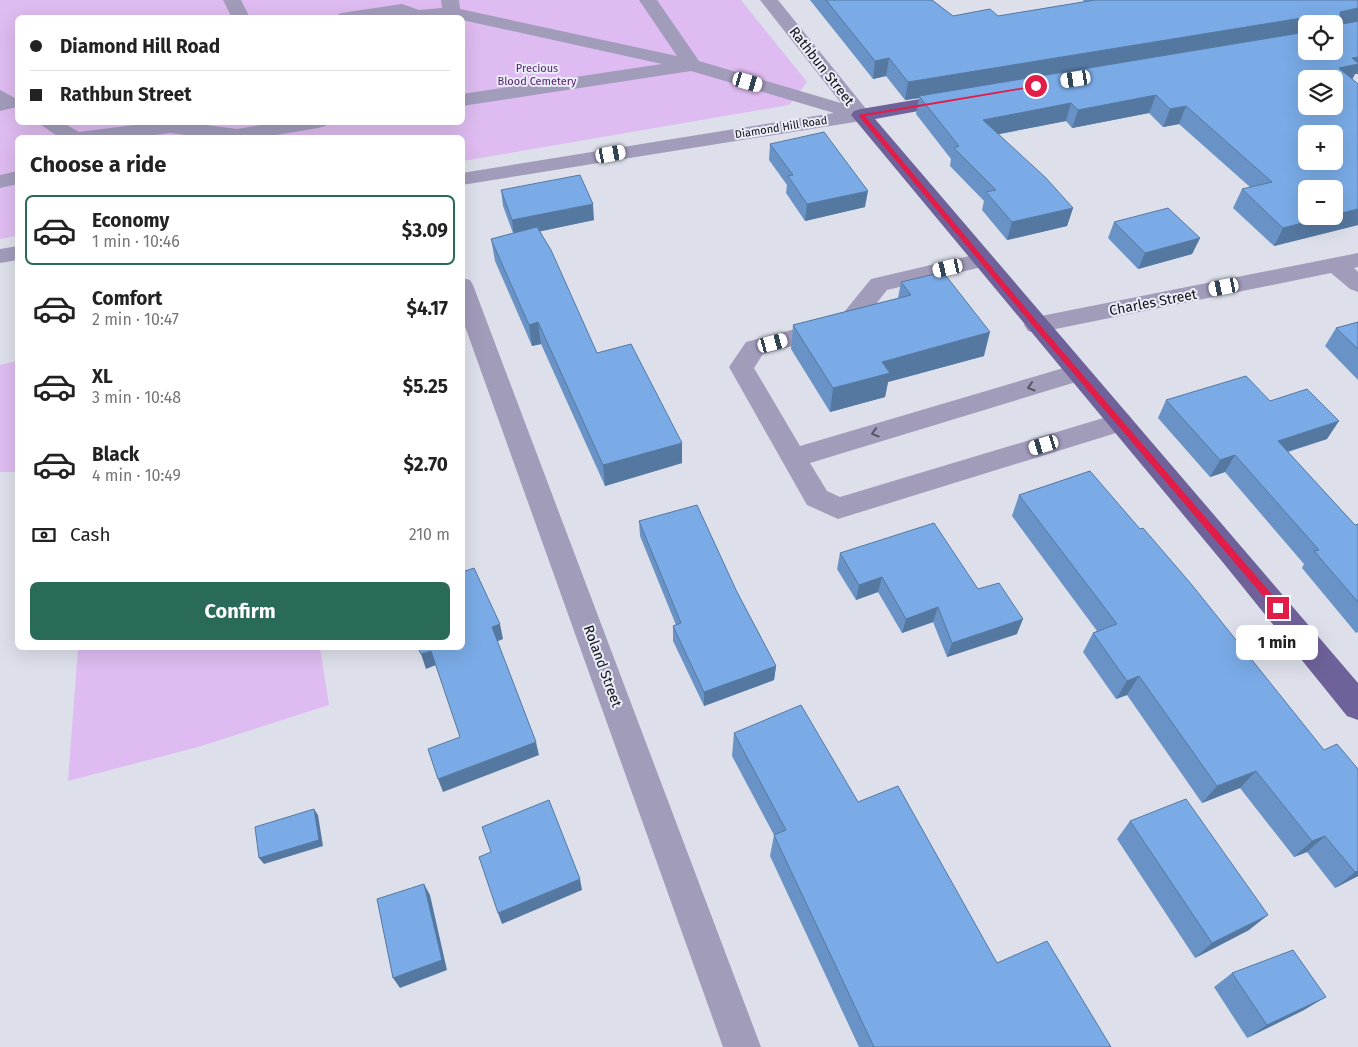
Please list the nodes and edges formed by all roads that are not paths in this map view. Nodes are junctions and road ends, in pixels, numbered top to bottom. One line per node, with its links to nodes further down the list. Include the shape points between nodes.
1 (232, 0): 6 (street)
2 (648, 0): 10 (street)
3 (769, 0): 13 (street, Rathbun Street)
4 (404, 5): 7 (street); 8 (street, via 408,14)
5 (450, 6): 9 (street); 10 (street)
6 (240, 15)
7 (356, 15)
8 (413, 15)
9 (421, 15)
10 (692, 65): 12 (street); 13 (street)
11 (978, 95): 13 (main road, Diamond Hill Road)
12 (465, 100)
13 (860, 115): 21 (street, Diamond Hill Road); 25 (main road, Rathbun Street)
14 (53, 125): 16 (street)
15 (299, 125): 19 (street)
16 (71, 135)
17 (102, 135): 18 (street, via 170,127)
18 (236, 135)
19 (236, 135)
20 (15, 178): 22 (street)
21 (465, 179)
22 (0, 182)
23 (15, 254): 24 (street)
24 (0, 256)
25 (982, 260): 29 (main road, Rathbun Street); 32 (street, via 879,284 848,323 754,348 742,367)
26 (1347, 262): 27 (street); 29 (street, Charles Street)
27 (1358, 284)
28 (465, 294): 34 (street, Roland Street)
29 (1036, 325): 30 (main road, Rathbun Street)
30 (1077, 373): 31 (main road, Rathbun Street); 32 (street, one-way to 32)
31 (1120, 422): 32 (street, via 838,508 817,498); 33 (main road, Rathbun Street)
32 (793, 458)
33 (1358, 706)
34 (742, 1047)

